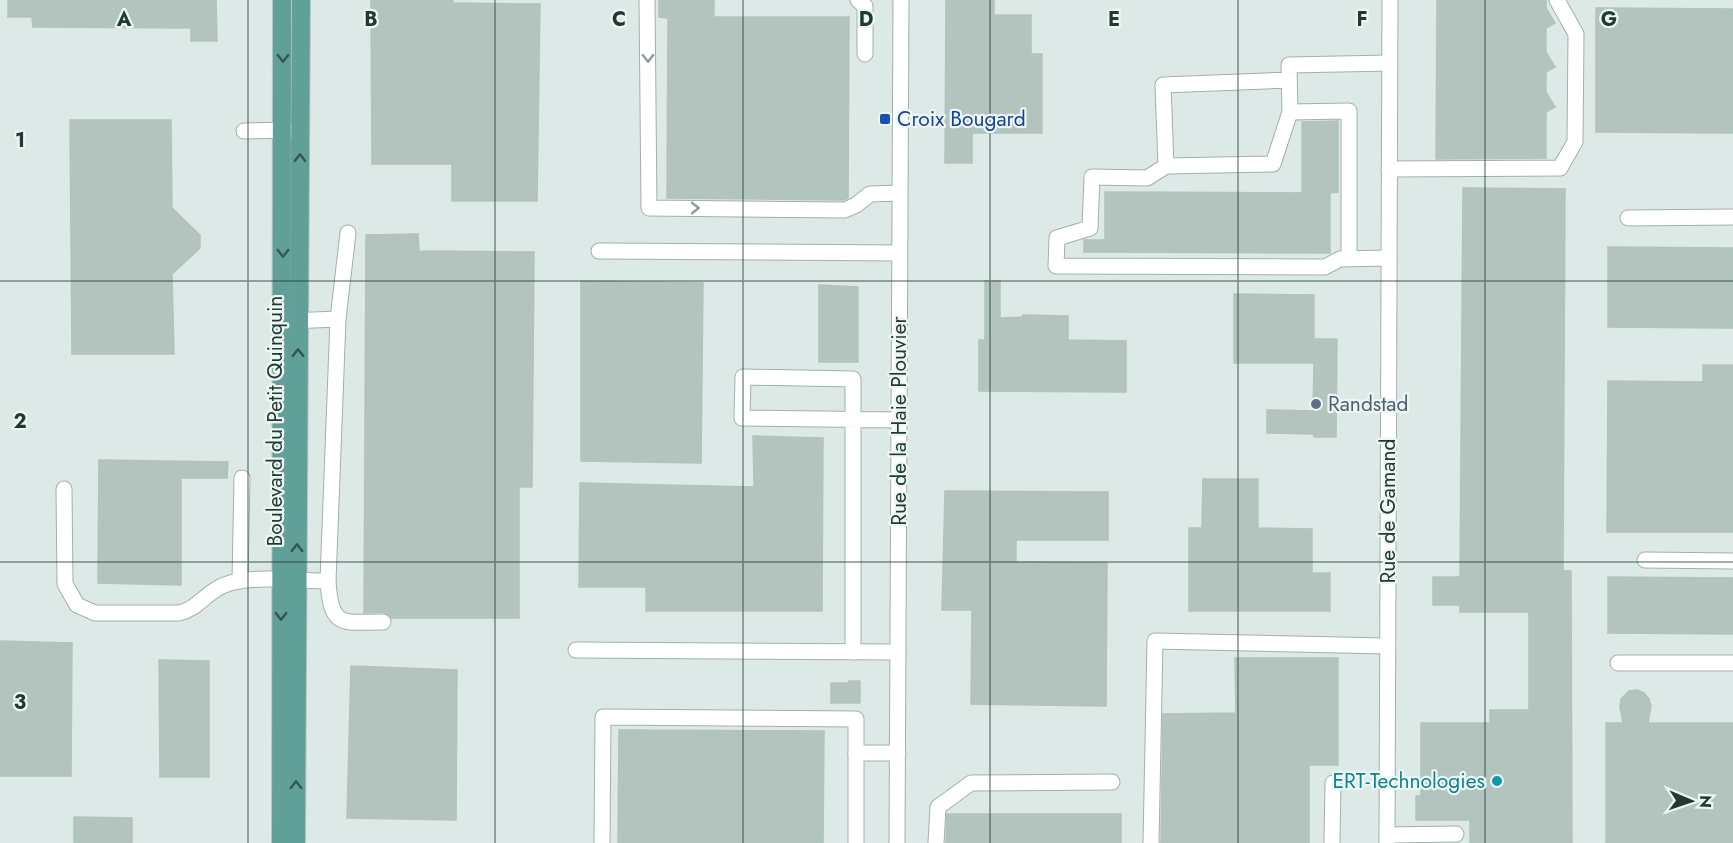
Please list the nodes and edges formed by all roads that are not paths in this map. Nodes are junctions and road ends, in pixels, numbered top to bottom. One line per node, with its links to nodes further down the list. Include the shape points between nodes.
1 (282, 0): 12 (main road, Boulevard du Petit Quinquin, one-way to 12)
2 (301, 0): 12 (main road, Boulevard du Petit Quinquin)
3 (647, 0): 16 (street, one-way to 16, via 649,208 844,210 870,194)
4 (858, 0): 8 (street, via 865,6)
5 (901, 0): 16 (street, Rue de la Haie Plouvier)
6 (1390, 0): 9 (street, Rue de Gamand)
7 (1557, 0): 15 (street, via 1576,34 1575,142 1560,168)
8 (865, 54)
9 (1389, 63): 10 (street, via 1289,65); 15 (street, Rue de Gamand)
10 (1289, 80): 11 (street); 14 (street, via 1163,85)
11 (1290, 112): 14 (street, via 1273,164); 22 (street, via 1348,111)
12 (291, 130): 13 (street); 25 (main road, Boulevard du Petit Quinquin)
13 (244, 131)
14 (1166, 165): 22 (street, via 1147,178 1092,177 1090,228 1057,238 1056,266 1324,267)
15 (1389, 169): 23 (street, Rue de Gamand)
16 (899, 193): 21 (street, Rue de la Haie Plouvier)
17 (1733, 217): 18 (street)
18 (1628, 218)
19 (348, 233): 24 (street)
20 (598, 251): 21 (street)
21 (899, 254): 27 (street, Rue de la Haie Plouvier)
22 (1349, 258): 23 (street)
23 (1389, 258): 36 (street, Rue de Gamand)
24 (338, 319): 25 (street); 34 (street)
25 (290, 321): 32 (main road, Boulevard du Petit Quinquin)
26 (853, 420): 26 (street, via 853,379 743,376 742,418); 27 (street); 38 (street)
27 (899, 420): 39 (street, Rue de la Haie Plouvier)
28 (242, 478): 33 (street)
29 (64, 489): 33 (street, via 65,584 77,605 95,613 179,613 190,610 223,585)
30 (1646, 560): 31 (street)
31 (1733, 561)
32 (289, 580): 33 (street); 34 (street); 48 (main road, Boulevard du Petit Quinquin, one-way to 48); 49 (main road, Boulevard du Petit Quinquin, one-way to 32)
33 (240, 581)
34 (328, 581): 35 (street, via 334,615 344,622)
35 (383, 622)
36 (1387, 646): 47 (street, Rue de Gamand); 54 (street, via 1155,640)
37 (576, 650): 38 (street)
38 (853, 652): 39 (street)
39 (898, 652): 43 (street, Rue de la Haie Plouvier)
40 (1618, 663): 41 (street)
41 (1733, 663)
42 (856, 753): 43 (street); 50 (street, via 856,719 603,717); 51 (street)
43 (898, 753): 52 (street, Rue de la Haie Plouvier)
44 (1112, 782): 53 (street, via 971,783 938,807)
45 (1333, 783): 55 (street)
46 (1456, 834): 47 (street)
47 (1387, 839)
48 (281, 843)
49 (296, 843)
50 (602, 843)
51 (856, 843)
52 (897, 843)
53 (936, 843)
54 (1151, 843)
55 (1332, 843)

